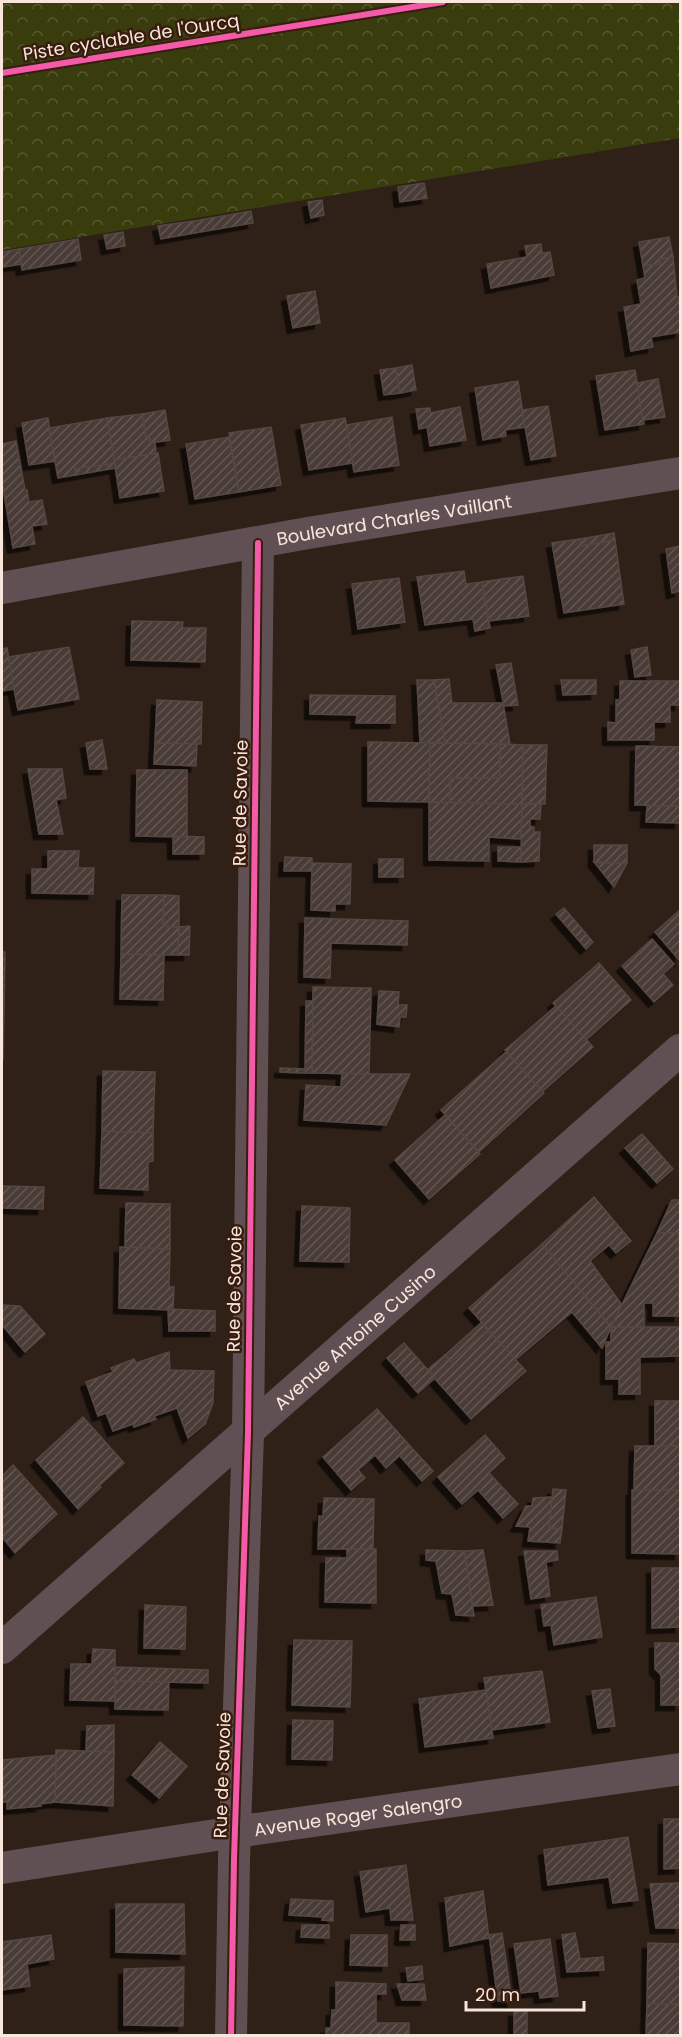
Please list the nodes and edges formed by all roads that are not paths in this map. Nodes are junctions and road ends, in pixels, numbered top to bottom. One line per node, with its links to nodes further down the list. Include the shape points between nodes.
1 (681, 472): 2 (street, Boulevard Charles Vaillant)
2 (258, 543): 3 (street, Boulevard Charles Vaillant); 5 (street, Rue de Savoie)
3 (2, 588)
4 (681, 1050): 5 (street, Avenue Antoine Cusino)
5 (248, 1433): 6 (street, Avenue Antoine Cusino); 8 (street, Rue de Savoie)
6 (2, 1648)
7 (681, 1769): 8 (street, Avenue Roger Salengro)
8 (235, 1832): 9 (street, Avenue Roger Salengro); 10 (street, Rue de Savoie)
9 (2, 1868)
10 (231, 2036)

